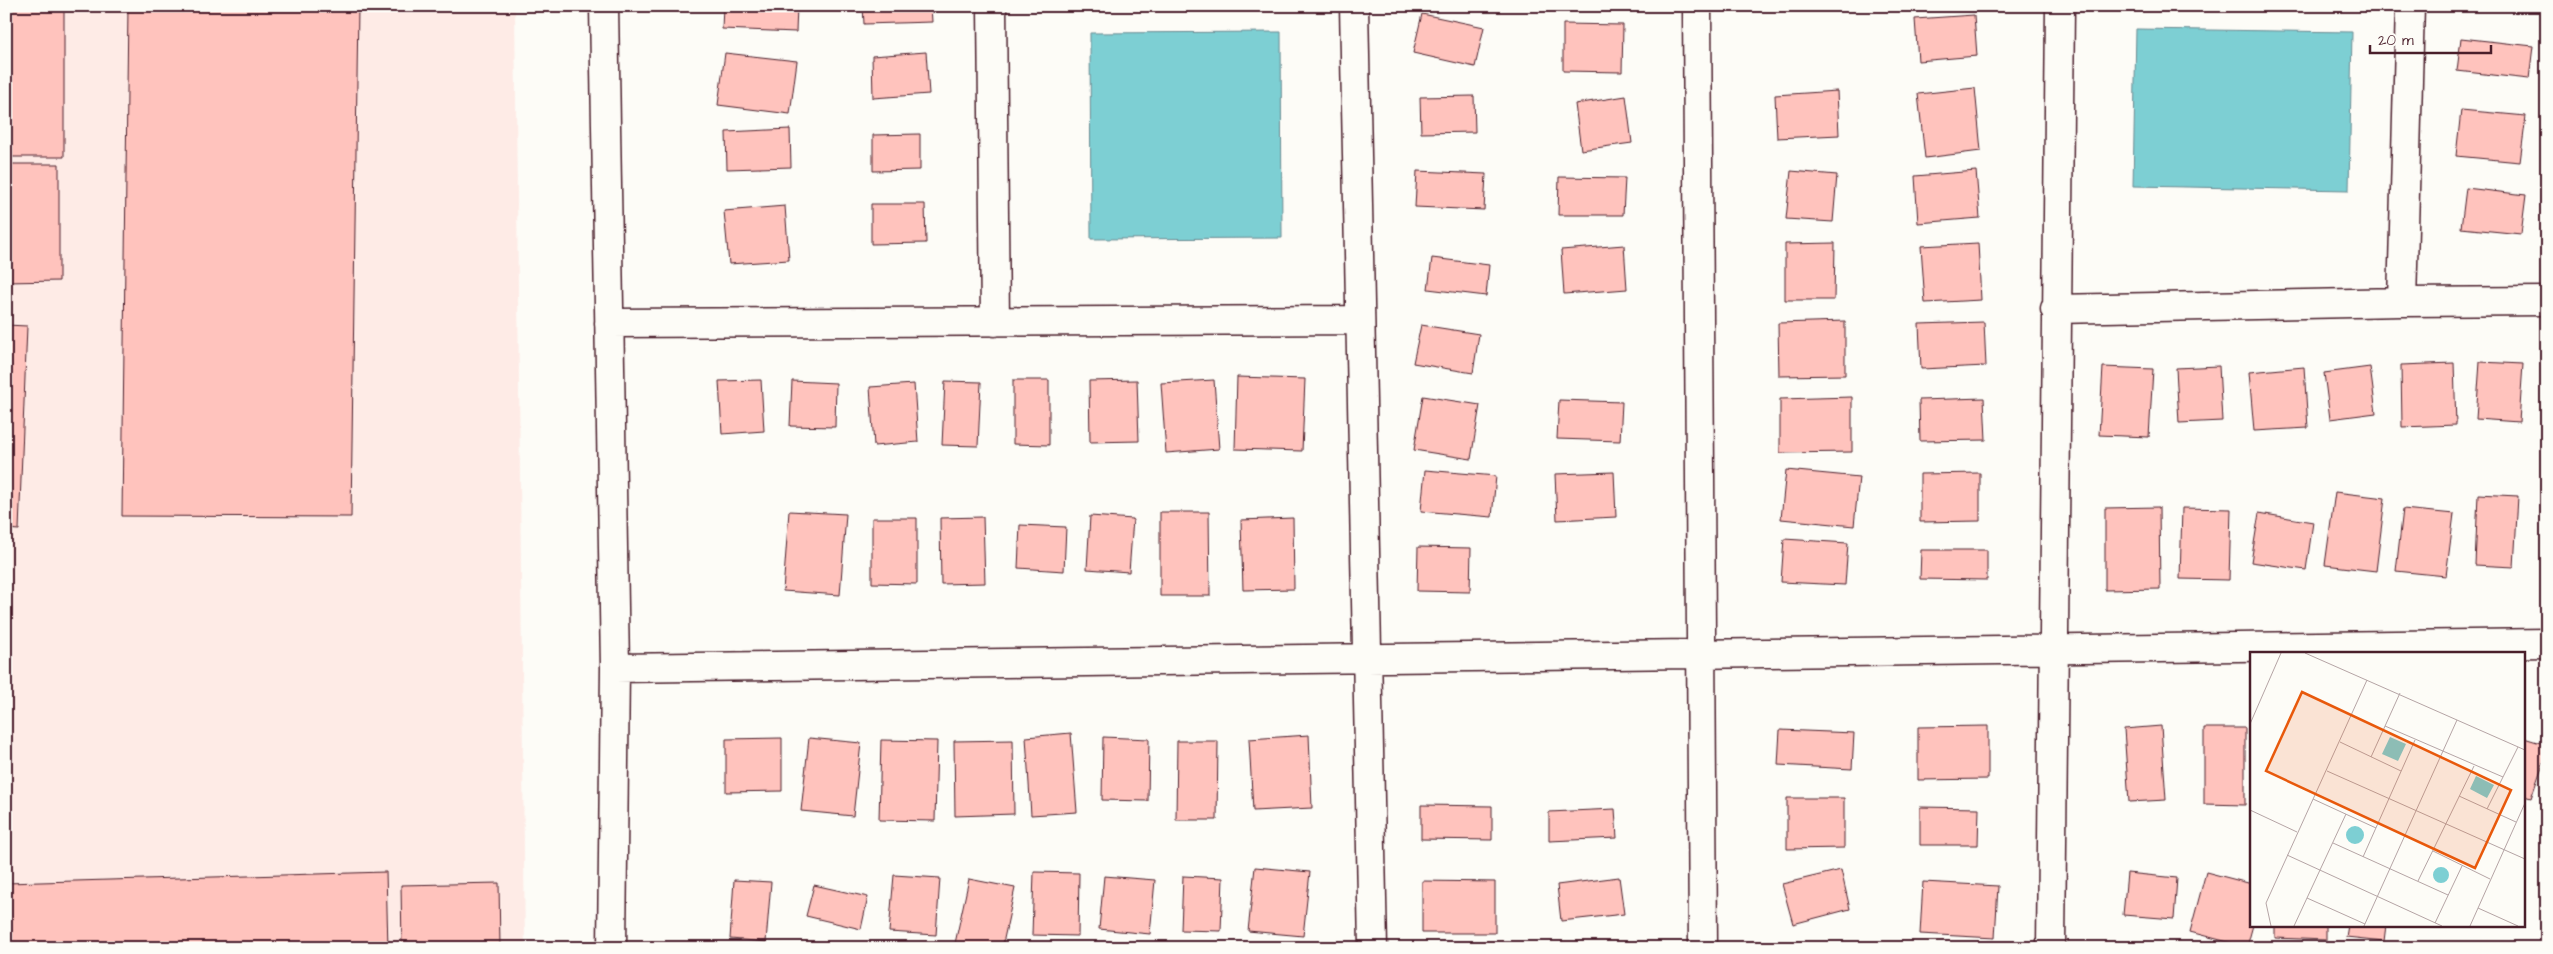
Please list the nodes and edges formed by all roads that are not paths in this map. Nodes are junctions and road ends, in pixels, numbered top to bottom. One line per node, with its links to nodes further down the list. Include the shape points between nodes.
1 (604, 6): 12 (street)
2 (992, 6): 11 (street)
3 (1354, 6): 10 (street)
4 (1697, 6): 15 (street)
5 (2060, 6): 9 (street)
6 (2410, 6): 7 (street)
7 (2402, 302): 8 (street); 9 (street)
8 (2547, 302)
9 (2056, 308): 14 (street)
10 (1360, 320): 11 (street); 16 (street)
11 (995, 322): 12 (street)
12 (609, 323): 17 (street)
13 (2547, 642): 14 (street)
14 (2053, 651): 15 (street); 21 (street)
15 (1701, 653): 16 (street); 20 (street)
16 (1367, 658): 17 (street); 19 (street)
17 (615, 668): 18 (street)
18 (612, 948)
19 (1373, 948)
20 (1703, 948)
21 (2051, 948)

